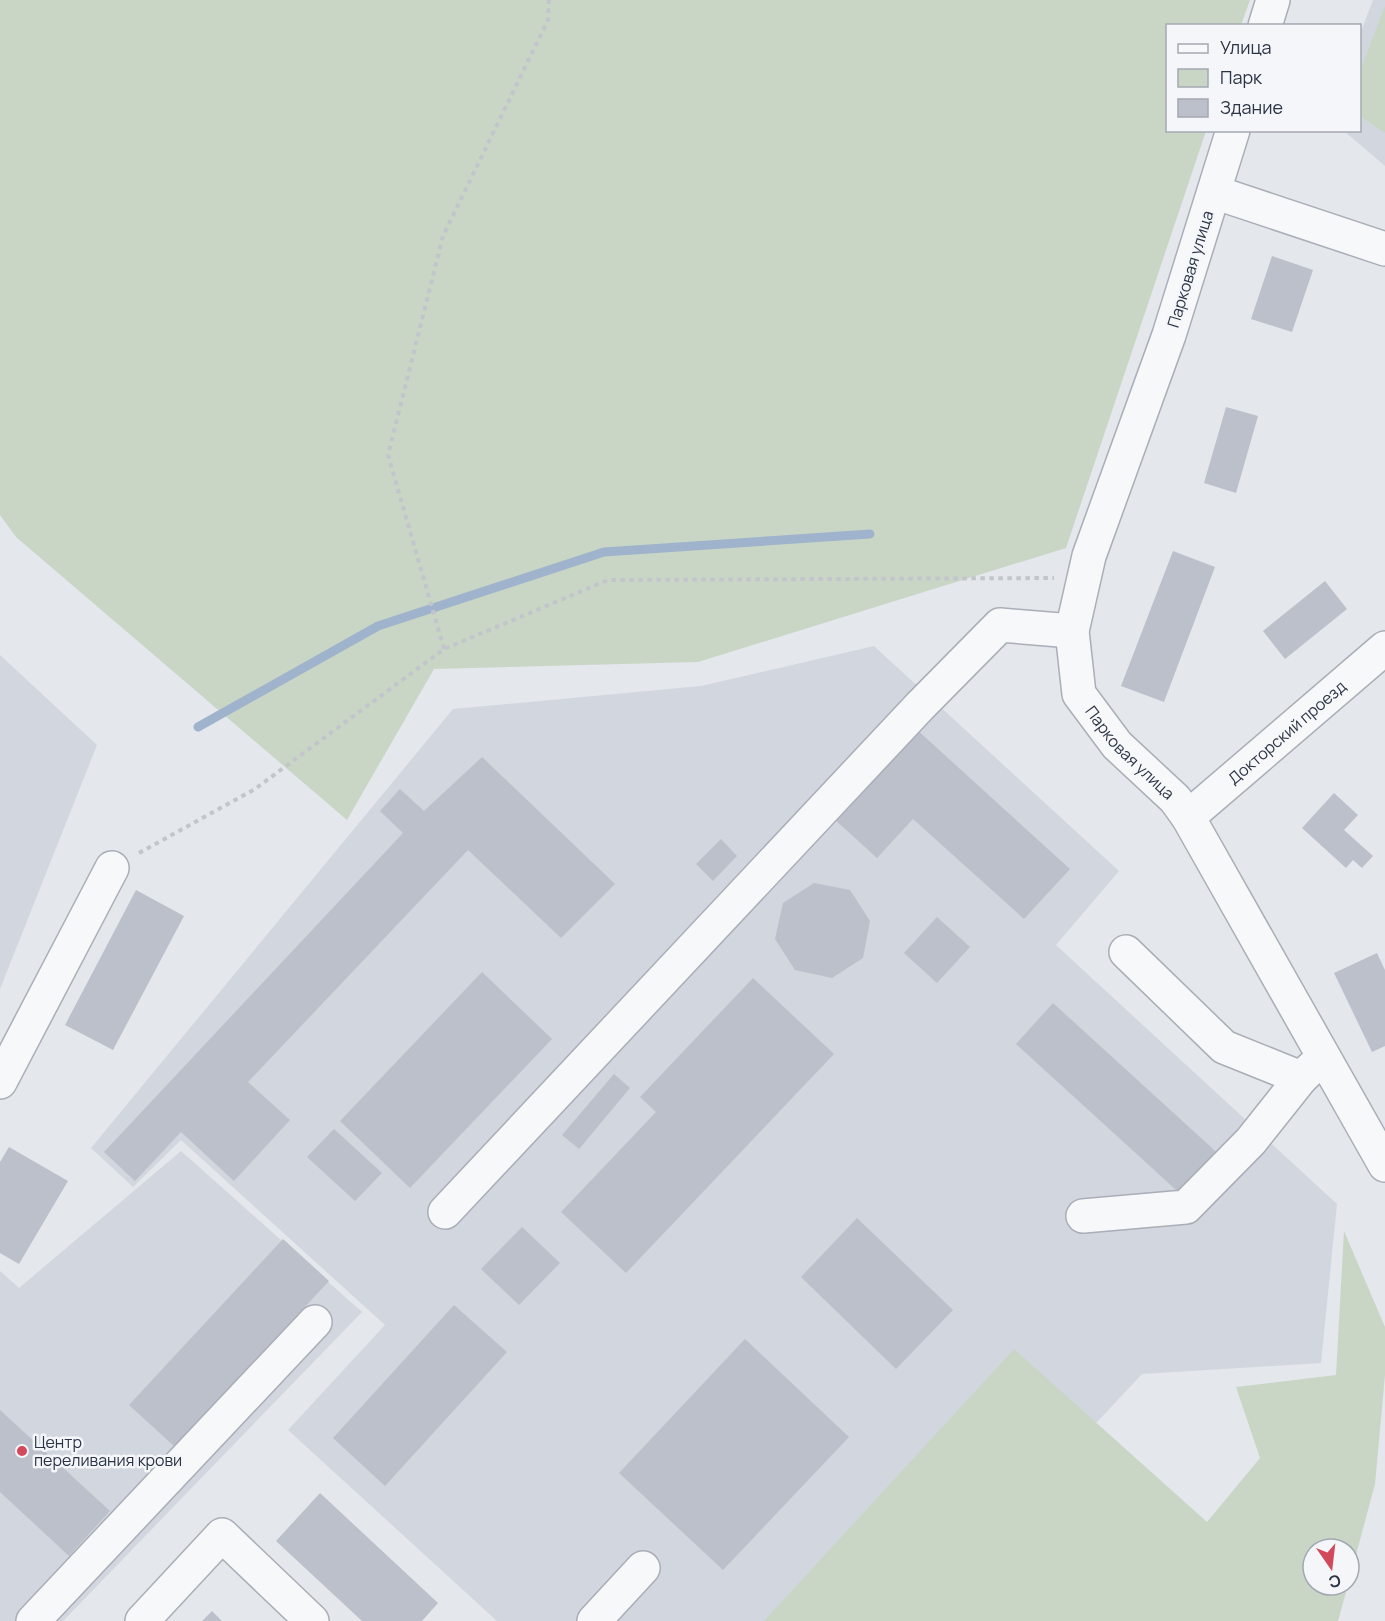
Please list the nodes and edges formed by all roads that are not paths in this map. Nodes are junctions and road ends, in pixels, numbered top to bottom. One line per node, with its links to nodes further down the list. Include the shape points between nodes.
1 (1273, 0): 2 (street)
2 (1266, 24)
3 (1232, 132): 4 (street, Парковая улица)
4 (1214, 192): 5 (street); 6 (street, Парковая улица, via 1169,335 1089,556)
5 (1385, 249)
6 (1072, 631): 8 (street, Парковая улица, via 1079,694 1117,745 1175,799); 14 (street, via 1000,625)
7 (1385, 648): 8 (street, Докторский проезд)
8 (1188, 817): 11 (street, Парковая улица)
9 (112, 868): 12 (street)
10 (1126, 952): 11 (street, via 1224,1047)
11 (1312, 1068): 13 (street, Парковая улица); 15 (street, via 1251,1141 1186,1206)
12 (0, 1082)
13 (1385, 1165)
14 (445, 1212)
15 (1083, 1216)
16 (315, 1322): 18 (street)
17 (643, 1568): 21 (street)
18 (33, 1621)
19 (141, 1621): 20 (street, via 222,1535)
20 (312, 1621)
21 (594, 1621)

